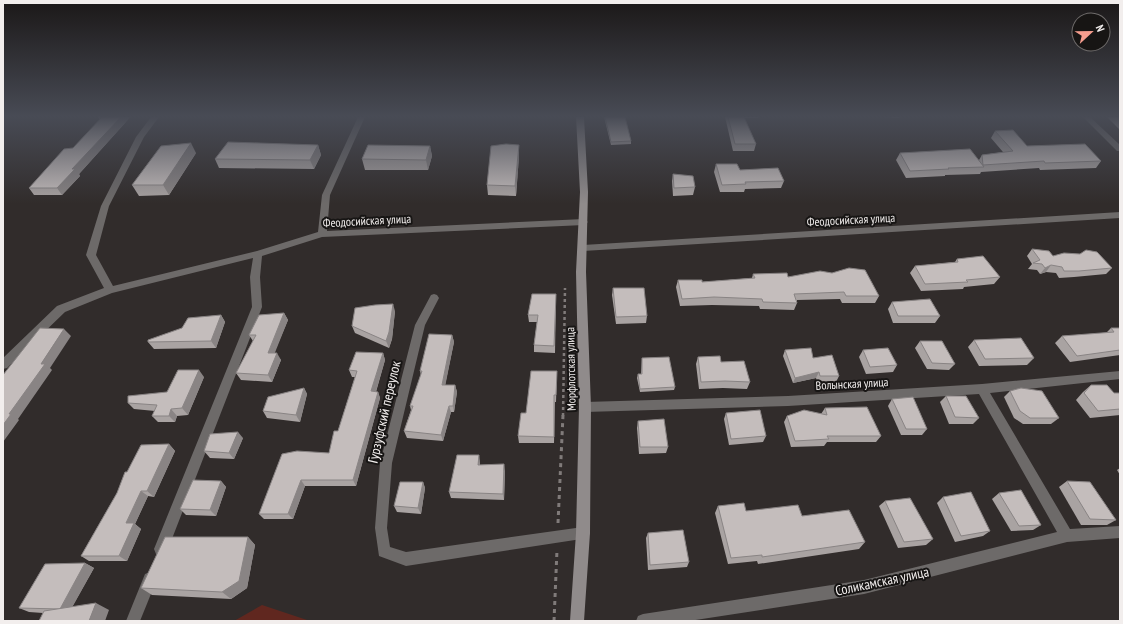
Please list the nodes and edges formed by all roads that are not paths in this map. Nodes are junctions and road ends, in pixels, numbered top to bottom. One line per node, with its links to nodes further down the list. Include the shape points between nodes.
1 (135, 146): 9 (street, via 105,206 91,255)
2 (348, 146): 6 (street, via 326,195)
3 (581, 146): 5 (street, Морфлотская улица)
4 (1120, 215): 7 (street, Феодосийская улица)
5 (584, 222): 6 (street, Феодосийская улица); 7 (street, Морфлотская улица)
6 (322, 234): 8 (street, Феодосийская улица)
7 (583, 248): 14 (street, Морфлотская улица, via 581,272)
8 (258, 254): 9 (street, Феодосийская улица); 18 (street, via 255,277 257,307)
9 (110, 290): 11 (street, Феодосийская улица, via 61,309)
10 (434, 298): 16 (street, Гурзуфский переулок, via 420,325 386,463 381,528 384,551 406,559)
11 (3, 365)
12 (1120, 375): 13 (street, Волынская улица)
13 (982, 389): 14 (street, Волынская улица, via 788,401); 17 (street)
14 (585, 407): 16 (street, Морфлотская улица)
15 (1120, 532): 17 (street, Соликамская улица)
16 (583, 533): 19 (street, Морфлотская улица)
17 (1067, 536): 20 (street, Соликамская улица, via 864,587)
18 (133, 621)
19 (577, 621)
20 (643, 621)

